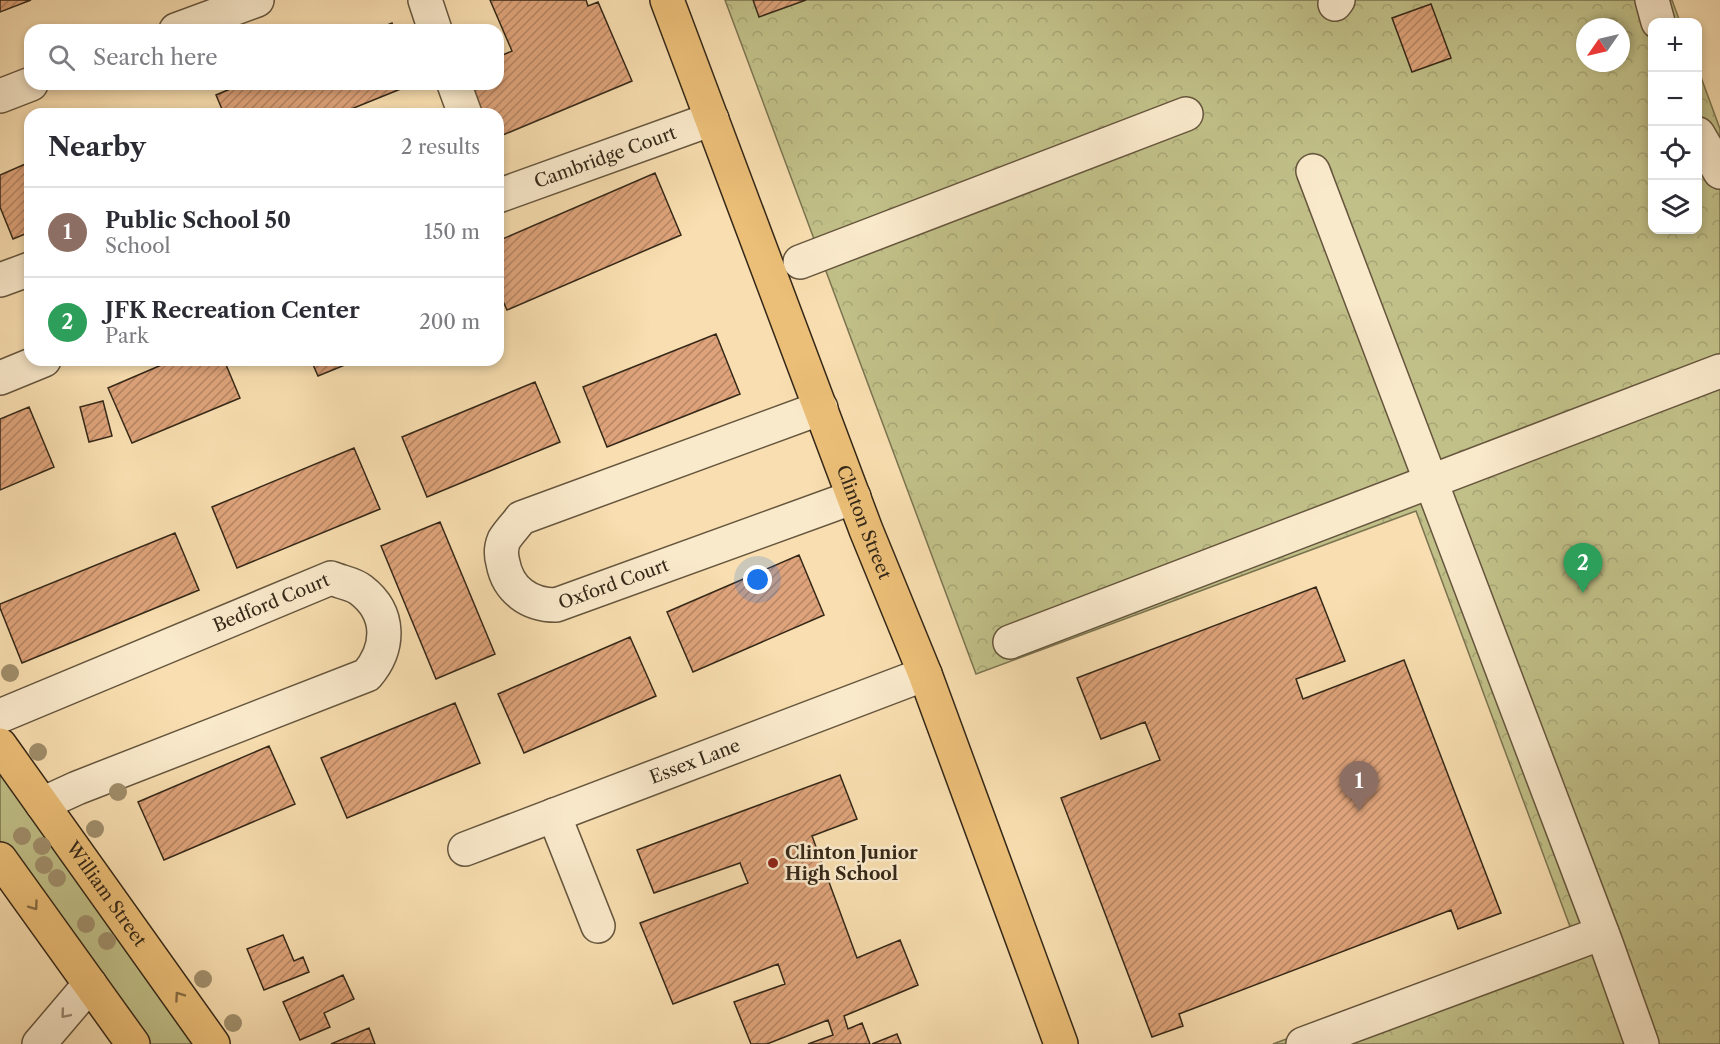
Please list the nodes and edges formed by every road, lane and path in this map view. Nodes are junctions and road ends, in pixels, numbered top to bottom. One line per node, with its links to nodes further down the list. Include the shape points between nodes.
1 (257, 0): 6 (street)
2 (425, 0): 7 (street)
3 (667, 0): 11 (main road, Clinton Street)
4 (1652, 0): 5 (street)
5 (1657, 18)
6 (192, 24)
7 (433, 24)
8 (24, 87): 9 (street)
9 (0, 96)
10 (1186, 114): 16 (street)
11 (712, 119): 15 (street, Cambridge Court); 22 (main road, Clinton Street)
12 (1702, 141): 14 (street)
13 (1313, 171): 23 (street)
14 (1720, 172)
15 (504, 194)
16 (800, 262)
17 (24, 271): 18 (street)
18 (0, 280)
19 (29, 366): 21 (street)
20 (1720, 371): 23 (street)
21 (0, 378)
22 (821, 408): 24 (main road, Clinton Street); 24 (street, Oxford Court, via 521,518 504,541 501,557 505,574 518,593 538,603 556,605)
23 (1431, 482): 25 (street); 34 (street)
24 (854, 497): 26 (main road, Clinton Street)
25 (1010, 642)
26 (925, 674): 30 (street, Essex Lane); 39 (main road, Clinton Street)
27 (0, 716): 29 (street, Bedford Court, via 331,578 360,588 374,602 384,625 384,642 380,657 367,675)
28 (0, 745): 29 (main road, William Street)
29 (42, 804): 38 (main road, William Street, one-way to 29)
30 (554, 815): 31 (street, Essex Lane); 33 (street)
31 (465, 849)
32 (0, 859): 35 (main road, one-way to 35)
33 (598, 927)
34 (1602, 933): 40 (street); 41 (street)
35 (90, 984): 36 (street, one-way to 36); 37 (main road)
36 (39, 1044)
37 (133, 1044)
38 (213, 1044)
39 (1061, 1044)
40 (1303, 1044)
41 (1642, 1044)

